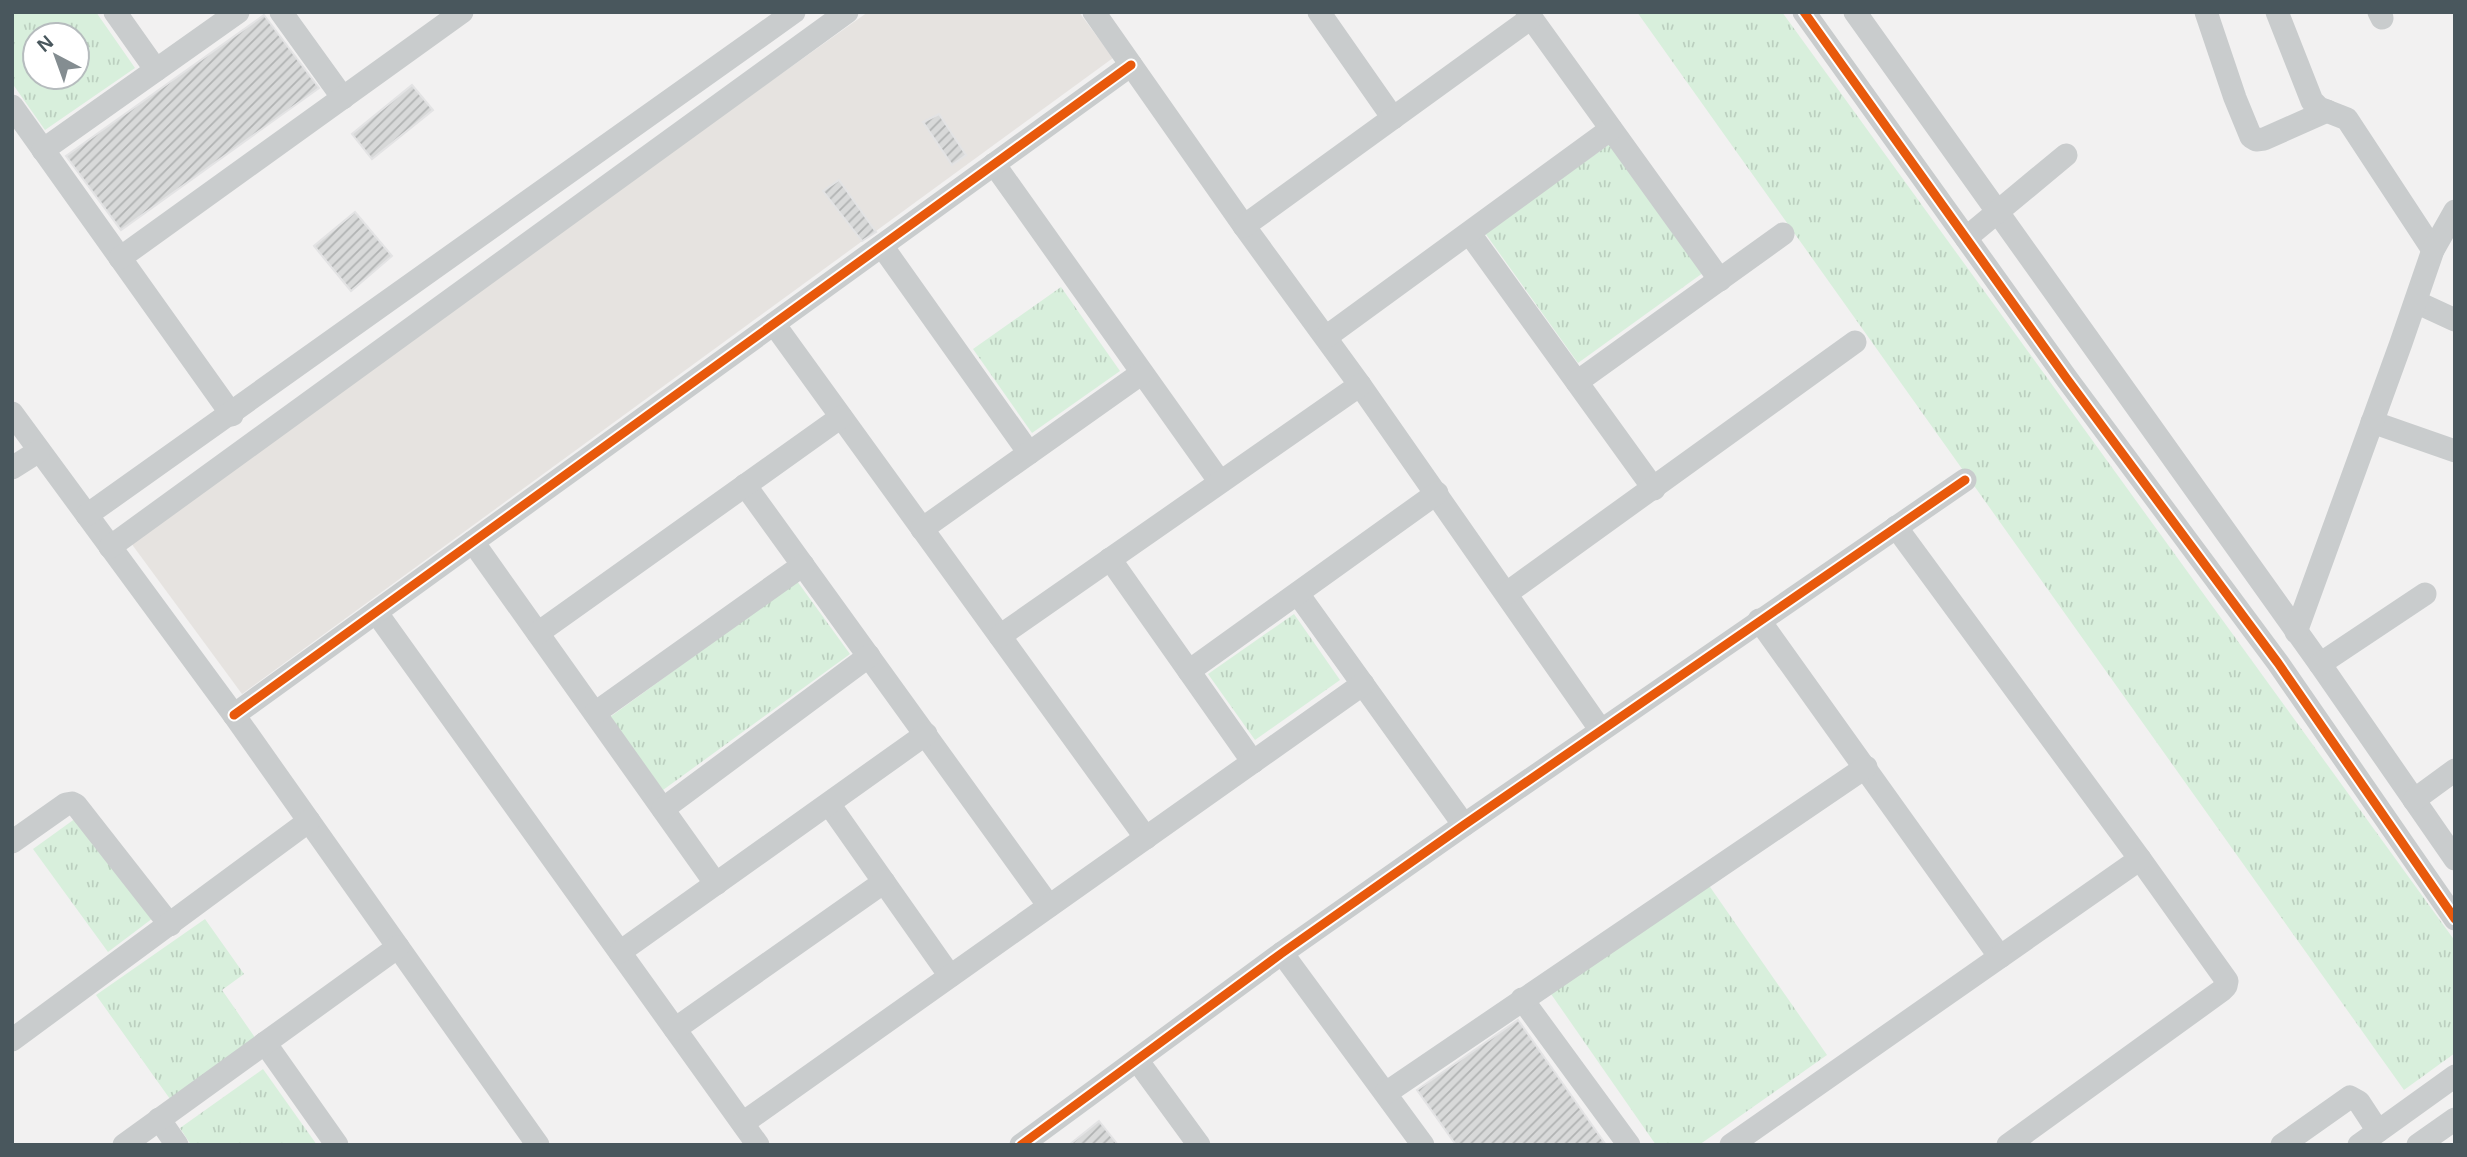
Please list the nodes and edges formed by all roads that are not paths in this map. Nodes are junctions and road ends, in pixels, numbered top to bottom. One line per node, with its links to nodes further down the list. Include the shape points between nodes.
1 (115, 12): 15 (street)
2 (237, 12): 15 (street)
3 (281, 12): 16 (street)
4 (462, 12): 16 (street)
5 (794, 12): 20 (street)
6 (847, 12): 23 (street)
7 (1094, 12): 14 (street)
8 (1319, 12): 19 (street)
9 (1804, 12): 31 (street)
10 (1855, 12): 27 (street)
11 (2206, 12): 18 (street, via 2251,136 2264,139)
12 (2277, 12): 18 (street, via 2309,96)
13 (1529, 15): 19 (street); 21 (street)
14 (1132, 65): 25 (street); 28 (street)
15 (156, 70): 22 (street)
16 (343, 98): 34 (street)
17 (12, 106): 22 (street)
18 (2327, 111): 32 (street, via 2343,116 2353,126)
19 (1393, 118): 28 (street)
20 (640, 123): 23 (street); 36 (street)
21 (1612, 129): 29 (street); 35 (street)
22 (43, 150): 34 (street)
23 (657, 150): 39 (street)
24 (2066, 155): 27 (street)
25 (994, 164): 33 (street); 43 (street)
26 (2455, 211): 32 (street)
27 (1998, 213): 31 (street); 73 (street)
28 (1244, 226): 41 (street)
29 (1470, 234): 41 (street); 44 (street)
30 (1783, 234): 35 (street)
31 (1966, 238): 75 (street)
32 (2443, 240): 37 (street)
33 (882, 246): 40 (street); 52 (street)
34 (120, 258): 47 (street)
35 (1720, 280): 44 (street)
36 (399, 296): 39 (street); 47 (street)
37 (2416, 302): 38 (street); 49 (street)
38 (2455, 320)
39 (418, 323): 63 (street)
40 (774, 324): 48 (street); 62 (street)
41 (1326, 337): 45 (street)
42 (1855, 342): 57 (street)
43 (1142, 373): 52 (street); 55 (street)
44 (1577, 382): 57 (street)
45 (1360, 384): 55 (street); 58 (street)
46 (12, 413): 50 (street)
47 (232, 415): 59 (street)
48 (841, 417): 56 (street); 61 (street)
49 (2372, 422): 51 (street); 73 (street)
50 (39, 451): 53 (street); 59 (street)
51 (2455, 451)
52 (1029, 453): 61 (street)
53 (12, 468)
54 (1965, 480): 60 (street)
55 (1220, 482): 64 (street)
56 (745, 485): 65 (street); 71 (street)
57 (1654, 489): 66 (street)
58 (1437, 493): 66 (street); 67 (street)
59 (87, 516): 63 (street)
60 (1896, 527): 70 (street); 93 (street)
61 (922, 529): 72 (street)
62 (473, 542): 69 (street); 71 (street)
63 (110, 547): 80 (street)
64 (1110, 559): 72 (street); 77 (street)
65 (803, 565): 74 (street); 79 (street)
66 (1507, 593): 81 (street)
67 (1298, 594): 77 (street); 78 (street)
68 (2425, 594): 76 (street)
69 (376, 612): 80 (street); 101 (street)
70 (1759, 620): 81 (street); 84 (street)
71 (538, 633): 79 (street)
72 (1000, 636): 91 (street)
73 (2300, 638): 75 (street); 76 (street)
74 (869, 656): 82 (street); 88 (street)
75 (2277, 663): 98 (street)
76 (2320, 664): 86 (street)
77 (1189, 671): 83 (street)
78 (1363, 684): 83 (street); 90 (street)
79 (595, 713): 88 (street)
80 (234, 715): 89 (street)
81 (1600, 729): 90 (street)
82 (926, 734): 87 (street); 97 (street)
83 (1253, 762): 91 (street)
84 (1866, 767): 103 (street); 105 (street)
85 (2455, 770): 86 (street)
86 (2414, 800): 94 (street)
87 (829, 804): 95 (street); 96 (street)
88 (663, 808): 96 (street)
89 (309, 821): 99 (street); 100 (street)
90 (1464, 825): 102 (street)
91 (1146, 838): 97 (street)
92 (12, 842): 99 (street, via 66,804 76,805)
93 (2140, 859): 103 (street); 126 (street, via 2227,981 2226,986)
94 (2455, 859)
95 (884, 882): 104 (street); 106 (street)
96 (716, 884): 101 (street)
97 (1049, 906): 104 (street)
98 (2455, 919)
99 (170, 925): 107 (street)
100 (398, 947): 108 (street); 119 (street)
101 (620, 952): 106 (street)
102 (1282, 953): 109 (street); 111 (street)
103 (2000, 957): 125 (street)
104 (950, 976): 114 (street)
105 (1522, 999): 111 (street); 124 (street)
106 (675, 1029): 114 (street)
107 (12, 1040)
108 (265, 1043): 112 (street); 118 (street)
109 (1137, 1060): 121 (street); 122 (street)
110 (2455, 1076): 115 (street)
111 (1386, 1093): 123 (street)
112 (159, 1119): 116 (street); 117 (street)
113 (2455, 1119): 129 (street)
114 (743, 1123): 120 (street)
115 (2378, 1131): 127 (street, via 2359,1102 2350,1097); 128 (street)
116 (124, 1145)
117 (177, 1145)
118 (337, 1145)
119 (538, 1145)
120 (758, 1145)
121 (1021, 1145)
122 (1199, 1145)
123 (1423, 1145)
124 (1629, 1145)
125 (1731, 1145)
126 (2008, 1145)
127 (2282, 1145)
128 (2359, 1145)
129 (2418, 1145)

